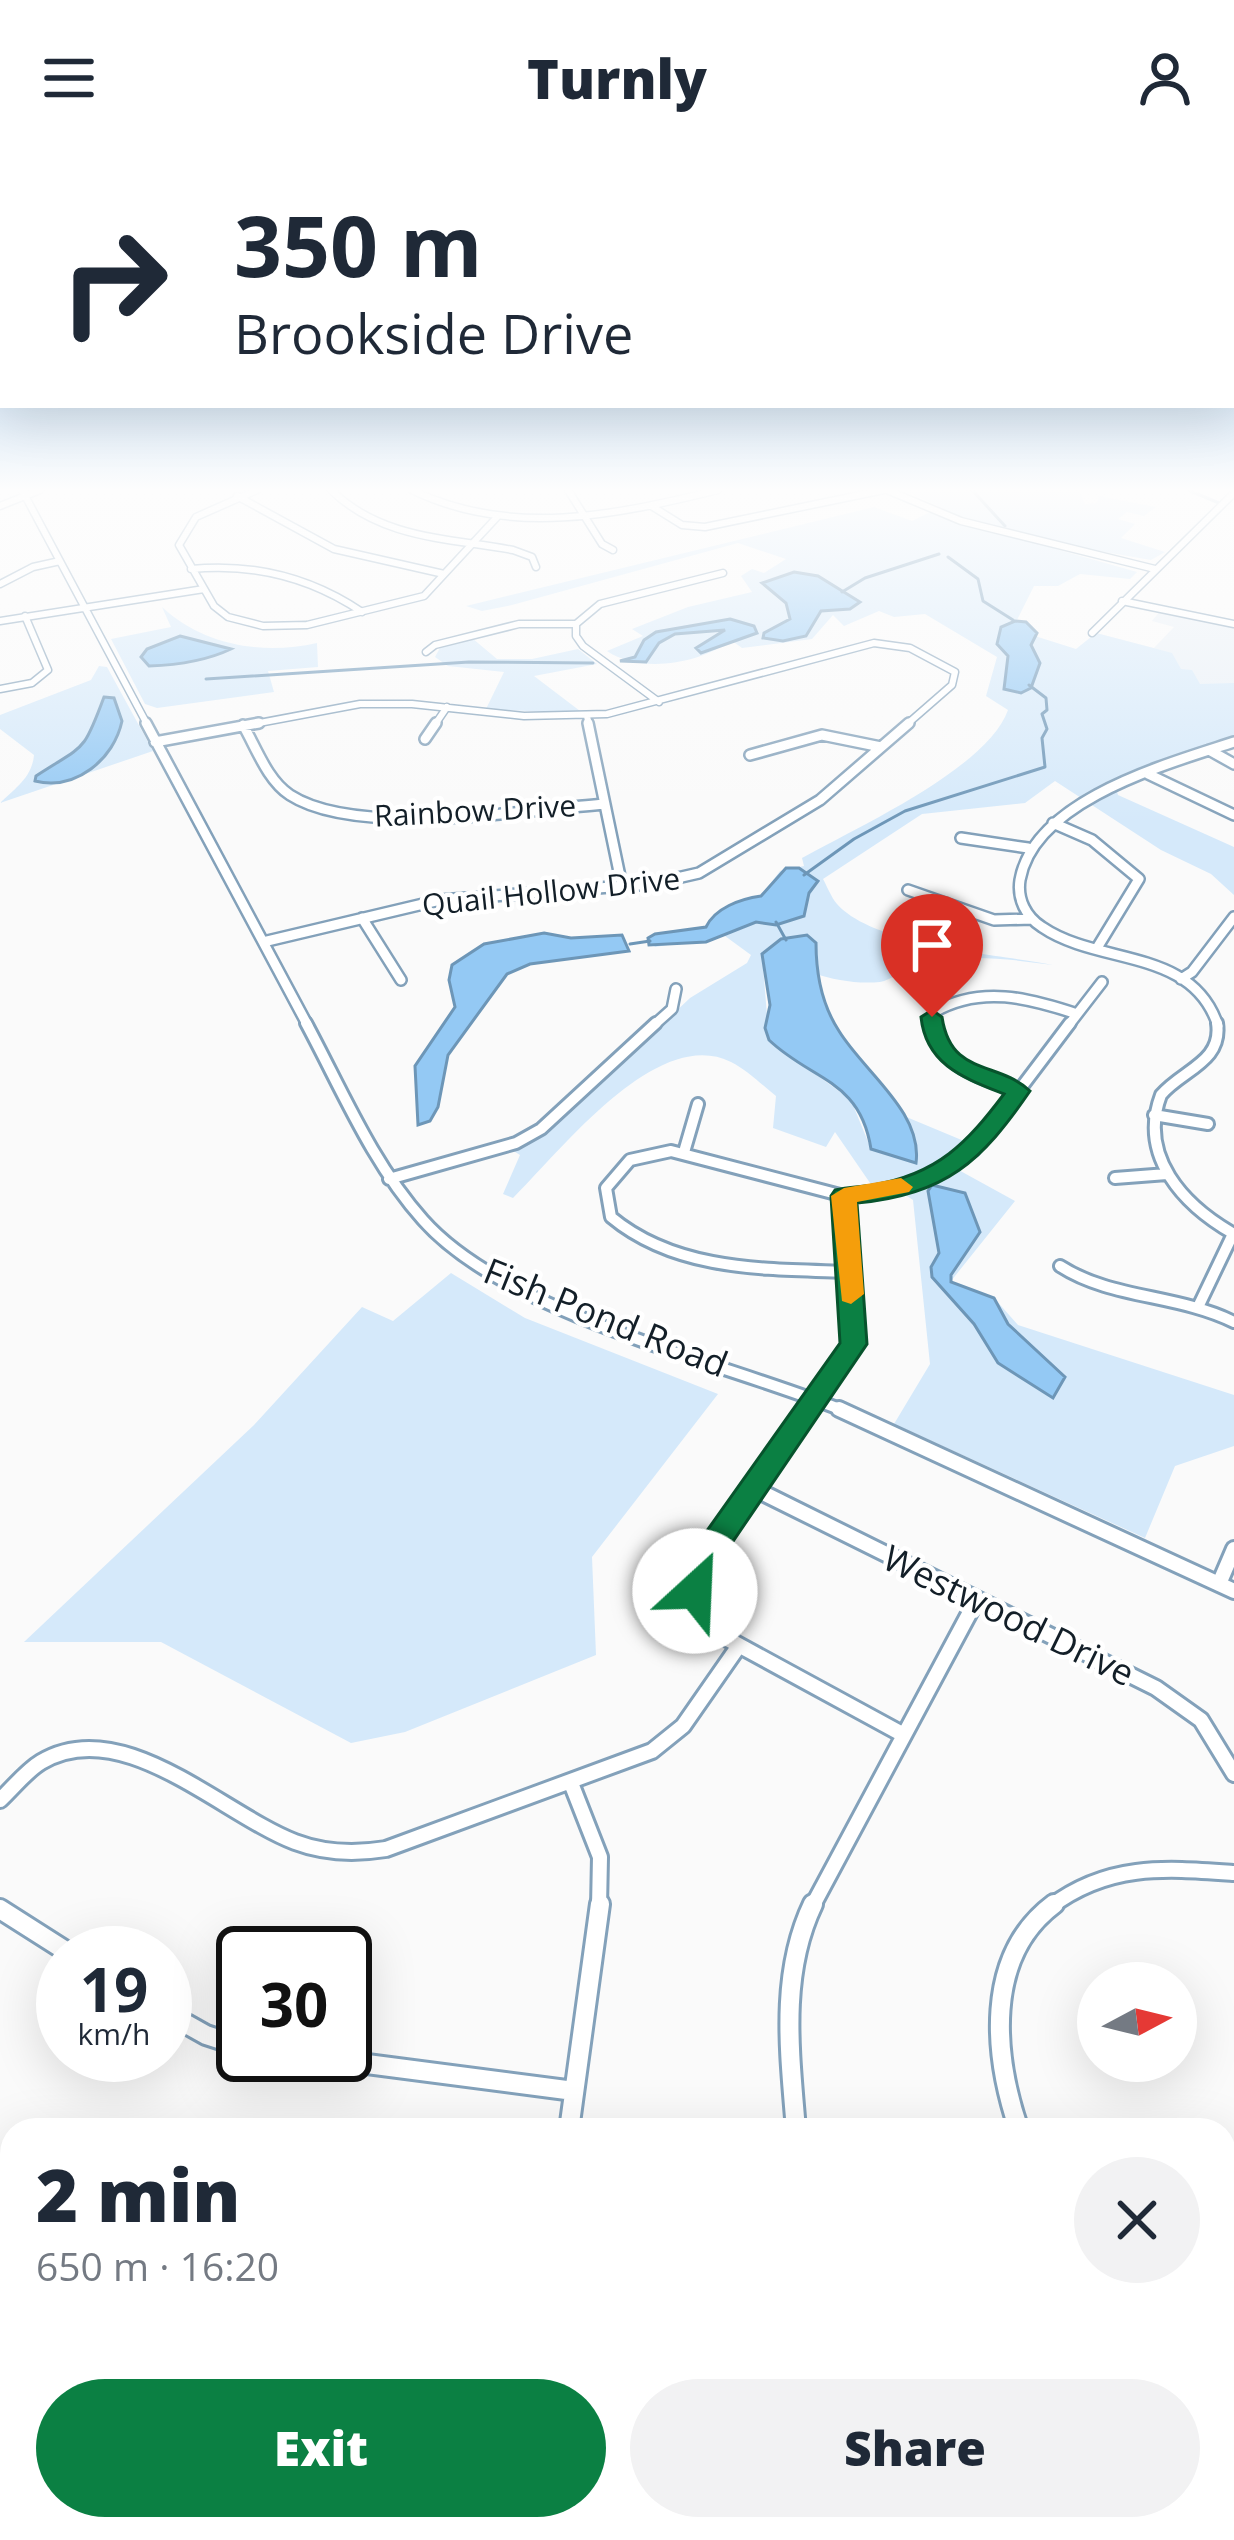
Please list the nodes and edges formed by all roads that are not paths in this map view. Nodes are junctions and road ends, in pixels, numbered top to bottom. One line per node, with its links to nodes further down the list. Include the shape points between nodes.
1 (81, 601): 9 (street, Fish Pond Road)
2 (114, 601): 9 (street)
3 (215, 601): 10 (street, via 228,617 262,626)
4 (344, 601): 10 (street)
5 (404, 601): 10 (street)
6 (611, 601): 14 (street)
7 (1121, 601): 15 (street)
8 (1122, 601): 13 (street)
9 (84, 607): 11 (street); 23 (street, Fish Pond Road)
10 (362, 612)
11 (26, 616): 12 (street); 17 (street, via 47,670)
12 (0, 621)
13 (1234, 623)
14 (576, 624): 16 (street, via 514,625); 18 (street, via 580,643)
15 (1092, 633)
16 (426, 652)
17 (0, 689)
18 (659, 702): 20 (street, Quail Hollow Drive); 25 (street, Quail Hollow Drive, via 874,643 951,667 952,685)
19 (447, 707): 20 (street, Quail Hollow Drive); 21 (street, Quail Hollow Drive, via 360,704); 22 (street)
20 (586, 716): 30 (street)
21 (243, 724): 23 (street, Quail Hollow Drive); 30 (street, Rainbow Drive, via 282,788 328,812 382,817)
22 (425, 739)
23 (155, 742): 40 (street, Fish Pond Road)
24 (1234, 742): 26 (street)
25 (881, 747): 27 (street, via 822,735); 35 (street, Quail Hollow Drive, via 820,800 714,866)
26 (1209, 750): 28 (street); 29 (street)
27 (750, 755)
28 (1234, 764)
29 (1148, 775): 31 (street); 32 (street)
30 (605, 804): 35 (street)
31 (1234, 815)
32 (1053, 823): 34 (street); 41 (street, via 1091,840 1139,879)
33 (961, 838): 34 (street)
34 (1028, 848): 39 (street, via 1018,886)
35 (622, 886): 38 (street, Quail Hollow Drive, via 440,900)
36 (908, 890): 39 (street, via 986,920)
37 (1234, 917): 42 (street)
38 (362, 918): 40 (street, Quail Hollow Drive); 43 (street)
39 (1032, 919): 41 (street)
40 (263, 942): 54 (street, Fish Pond Road)
41 (1097, 948): 42 (street)
42 (1181, 979): 49 (street, via 1214,1014 1218,1039 1208,1059 1168,1086)
43 (401, 980)
44 (1102, 982): 46 (street)
45 (676, 989): 54 (street, via 672,1009 532,1135)
46 (1077, 1014): 47 (street); 47 (street, via 1011,995 934,1012 932,1030 952,1062)
47 (1018, 1091): 55 (street, via 956,1165 880,1193)
48 (698, 1104): 51 (street)
49 (1154, 1114): 50 (street); 52 (street)
50 (1208, 1124)
51 (685, 1152): 55 (street); 58 (street, via 649,1153 615,1172 604,1198 618,1224 729,1267)
52 (1167, 1174): 53 (street); 56 (street, via 1196,1210)
53 (1115, 1178)
54 (389, 1180): 61 (street, Fish Pond Road, via 439,1238 506,1283)
55 (844, 1196): 58 (street)
56 (1233, 1234): 59 (street)
57 (1060, 1266): 59 (street, via 1085,1282)
58 (849, 1272): 61 (street, via 854,1344)
59 (1199, 1305): 60 (street)
60 (1234, 1322)
61 (817, 1400): 62 (street); 64 (street, Fish Pond Road)
62 (755, 1490): 65 (street, Westwood Drive); 66 (street, via 696,1578 703,1617)
63 (1234, 1549): 64 (street)
64 (1227, 1588)
65 (977, 1599): 67 (street); 68 (street, Westwood Drive, via 1187,1708)
66 (738, 1646): 67 (street); 69 (street, via 674,1736)
67 (902, 1734): 77 (street, via 818,1889 795,1957 787,2033)
68 (1234, 1774)
69 (571, 1783): 70 (street, via 360,1853 299,1844 133,1754 104,1747 46,1761); 75 (street, via 602,1871)
70 (0, 1800)
71 (1234, 1873): 78 (street, via 1111,1873 1066,1893 1030,1925 1007,1968 996,2030)
72 (0, 1909): 73 (street)
73 (36, 1932)
74 (372, 2065): 75 (street)
75 (574, 2091): 76 (street)
76 (571, 2118)
77 (795, 2118)
78 (1015, 2118)

